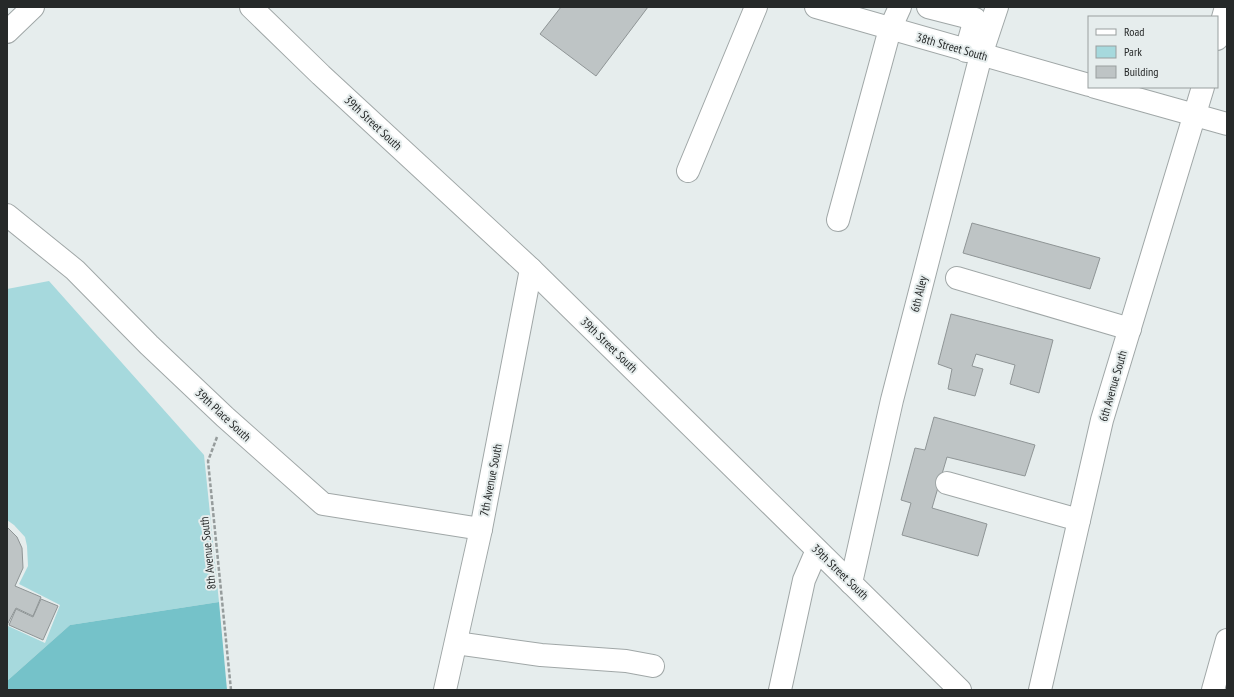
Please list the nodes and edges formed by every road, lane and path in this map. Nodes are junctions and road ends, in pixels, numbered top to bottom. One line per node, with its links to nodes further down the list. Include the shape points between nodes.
1 (33, 7): 11 (street)
2 (251, 7): 22 (street, 39th Street South)
3 (756, 7): 19 (street)
4 (816, 7): 9 (street, 38th Street South)
5 (900, 7): 10 (street)
6 (928, 7): 13 (street, via 975,19)
7 (997, 7): 13 (street, 6th Alley)
8 (1226, 7): 12 (street)
9 (842, 11): 10 (street, 38th Street South)
10 (890, 29): 13 (street, 38th Street South); 21 (street)
11 (7, 32)
12 (1218, 35)
13 (974, 53): 14 (street, 38th Street South); 30 (street, 6th Alley)
14 (1088, 85)
15 (1099, 88): 17 (street)
16 (1203, 88): 17 (street, 6th Avenue South)
17 (1194, 115): 18 (street); 24 (street, 6th Avenue South)
18 (1227, 124)
19 (688, 171)
20 (7, 214): 25 (street, 39th Place South, via 75,270)
21 (838, 220)
22 (531, 269): 28 (street, 7th Avenue South); 29 (street, 39th Street South)
23 (957, 278): 24 (street)
24 (1130, 329): 27 (street, 6th Avenue South, via 1102,420)
25 (225, 417): 28 (street, 39th Place South, via 323,504); 34 (path, 8th Avenue South, via 208,461)
26 (947, 484): 27 (street)
27 (1079, 520): 38 (street, 6th Avenue South)
28 (481, 529): 32 (street, 7th Avenue South)
29 (817, 550): 30 (street, 39th Street South); 36 (street, via 804,580)
30 (851, 583): 37 (street, 39th Street South)
31 (1227, 640): 39 (street)
32 (456, 643): 33 (street, via 541,655); 35 (street, 7th Avenue South)
33 (654, 666)
34 (231, 690)
35 (446, 690)
36 (780, 690)
37 (960, 690)
38 (1040, 690)
39 (1213, 690)

